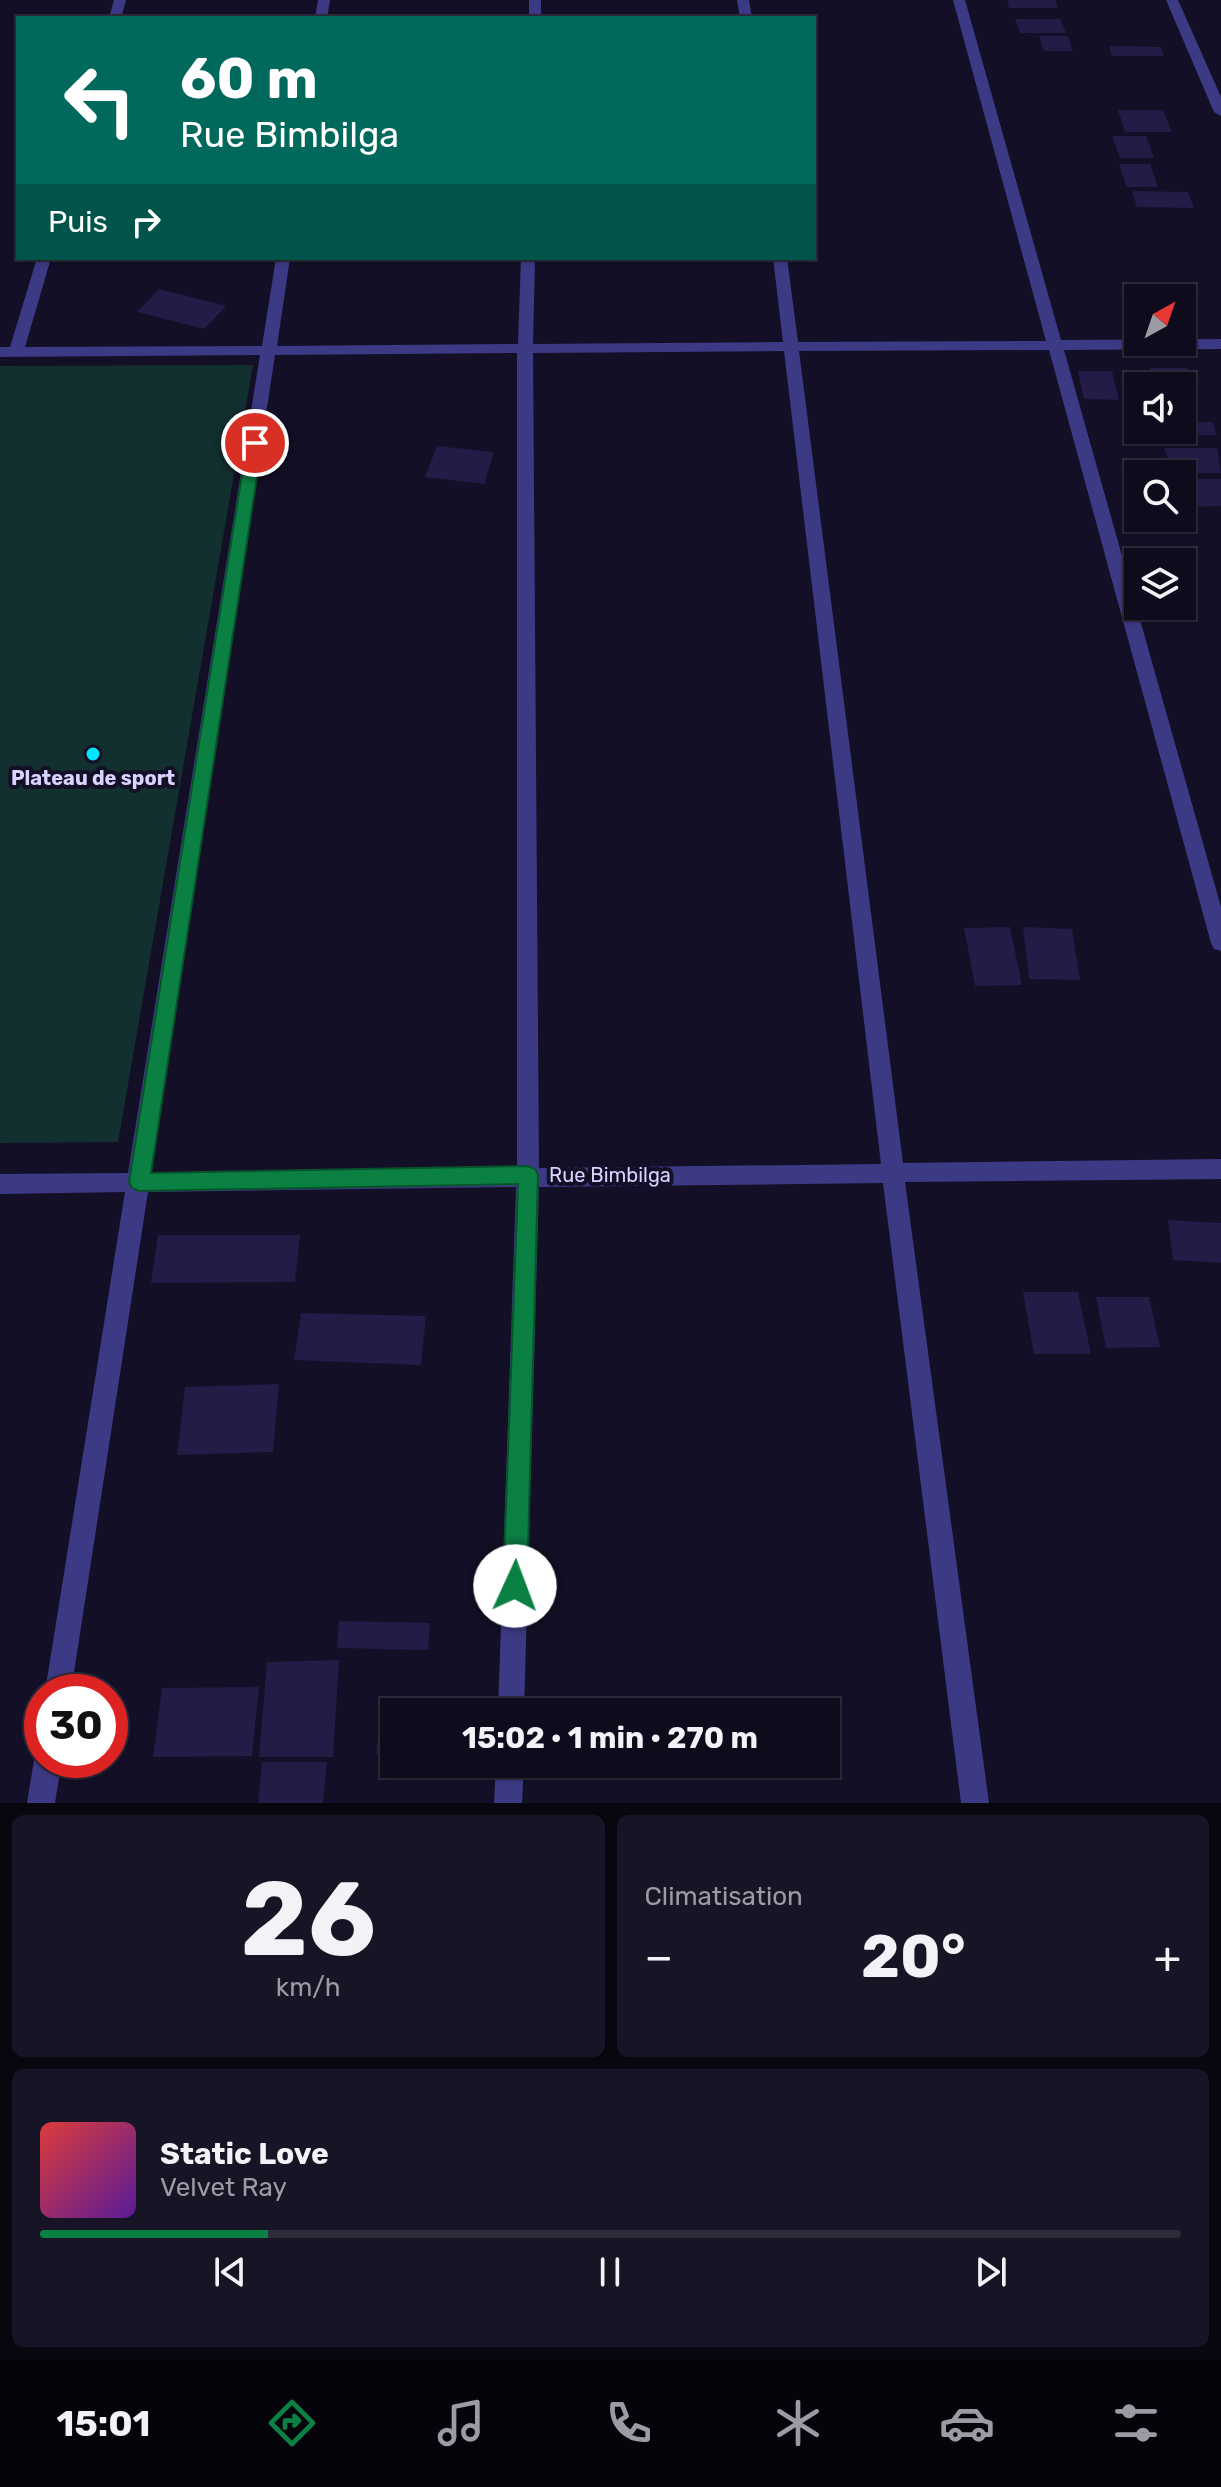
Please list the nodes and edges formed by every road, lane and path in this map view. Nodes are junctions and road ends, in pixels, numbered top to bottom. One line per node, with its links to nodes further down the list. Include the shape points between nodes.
1 (959, 0): 9 (street)
2 (1172, 0): 3 (street)
3 (1221, 112)
4 (43, 260): 13 (street)
5 (283, 260): 12 (street)
6 (528, 260): 11 (street)
7 (780, 260): 10 (street)
8 (1221, 344): 9 (street)
9 (1056, 345): 10 (street); 14 (street)
10 (793, 347): 11 (street); 16 (street)
11 (525, 348): 12 (street); 17 (street)
12 (269, 351): 13 (street); 18 (street)
13 (8, 352)
14 (1221, 943)
15 (1221, 1169): 16 (street, Rue Bimbilga)
16 (893, 1173): 17 (street, Rue Bimbilga); 26 (street)
17 (528, 1175): 18 (street, Rue Bimbilga); 21 (street)
18 (139, 1182): 19 (street, Rue Bimbilga); 20 (street)
19 (0, 1184)
20 (61, 1674)
21 (511, 1698)
22 (45, 1778): 24 (street)
23 (509, 1778): 25 (street)
24 (41, 1803)
25 (508, 1803)
26 (975, 1803)

